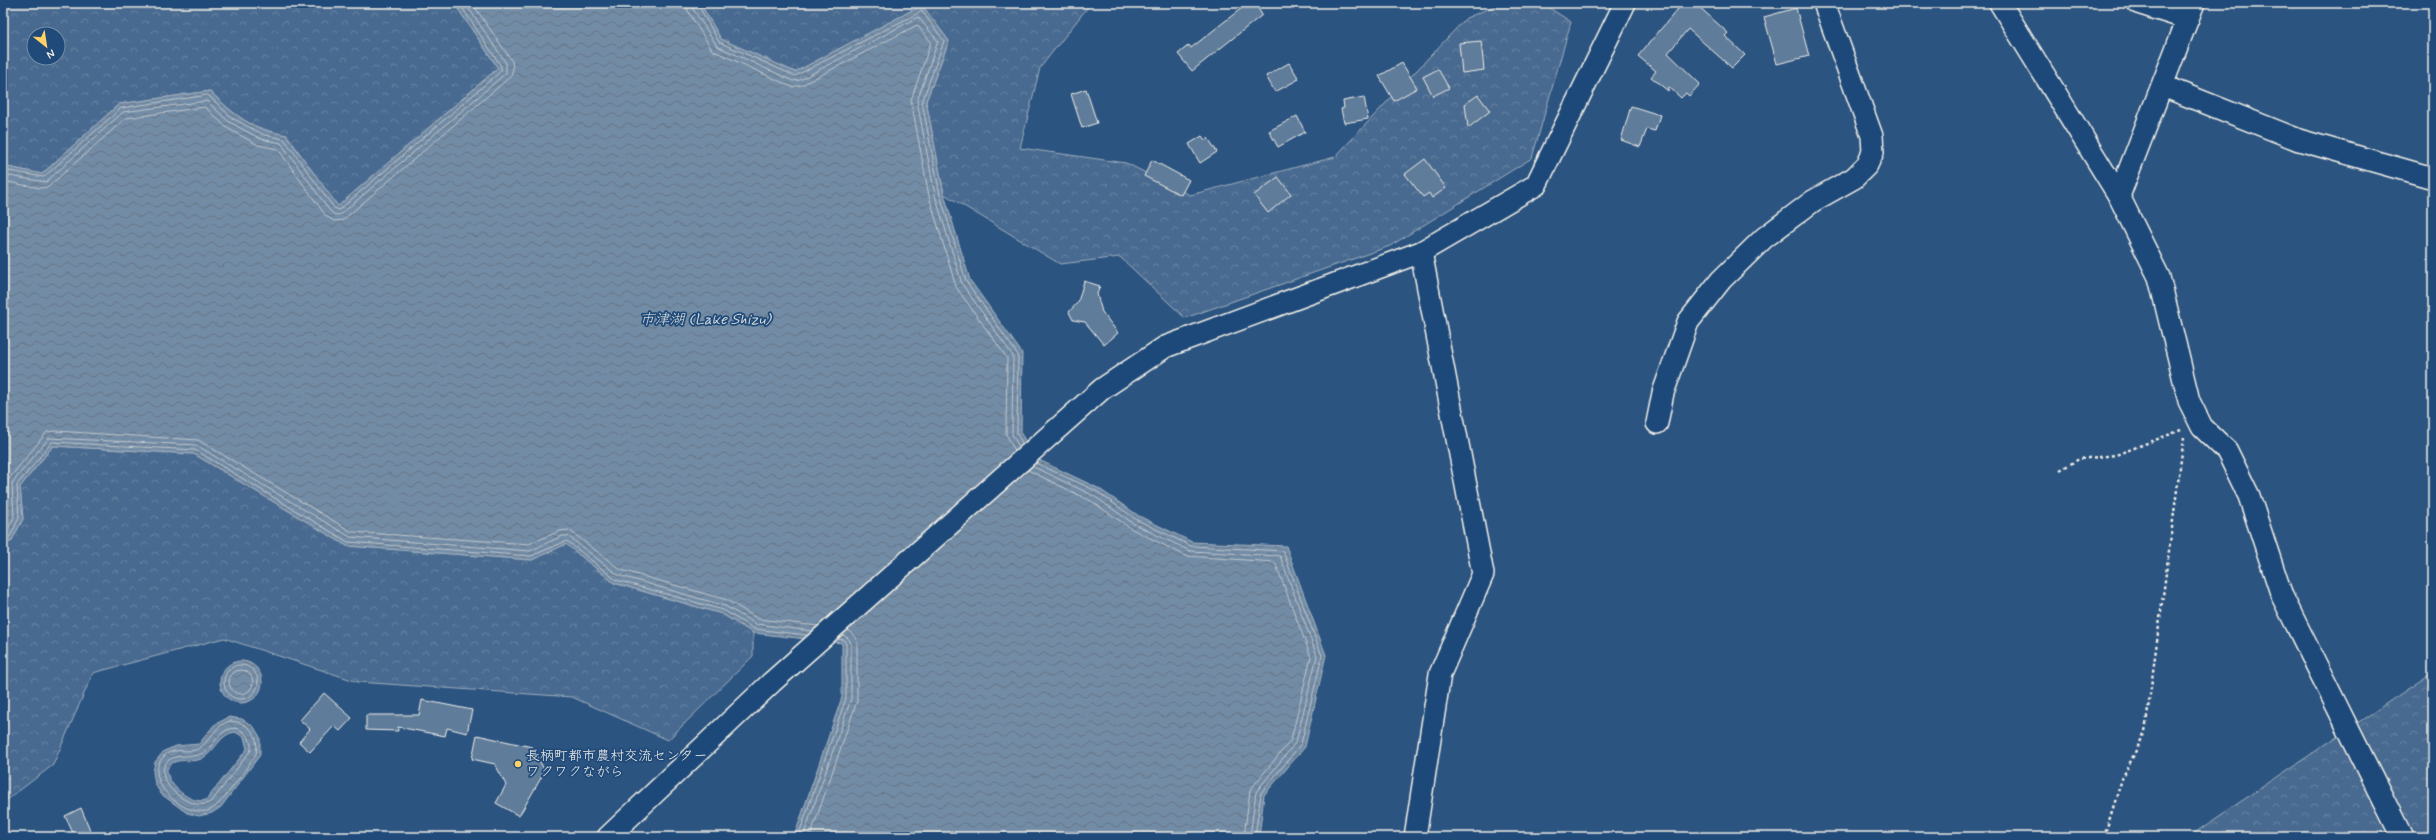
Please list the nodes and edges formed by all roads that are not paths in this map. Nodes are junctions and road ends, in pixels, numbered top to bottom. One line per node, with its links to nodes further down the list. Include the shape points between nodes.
1 (1625, 3): 9 (street, via 1536,185)
2 (1824, 3): 10 (street, via 1872,136 1873,152 1867,165 1854,178 1813,201 1764,238 1721,280 1688,322 1663,393)
3 (2000, 3): 8 (street)
4 (2138, 3): 5 (street)
5 (2191, 11): 6 (street)
6 (2163, 86): 7 (street, via 2299,140); 8 (street)
7 (2433, 178)
8 (2119, 196): 13 (street, via 2158,277 2189,401 2202,427 2227,451 2249,496 2282,596)
9 (1421, 252): 11 (street, via 1165,347 1102,389 772,682); 12 (street, via 1484,574 1440,674)
10 (1657, 423)
11 (608, 837)
12 (1415, 837)
13 (2402, 837)

